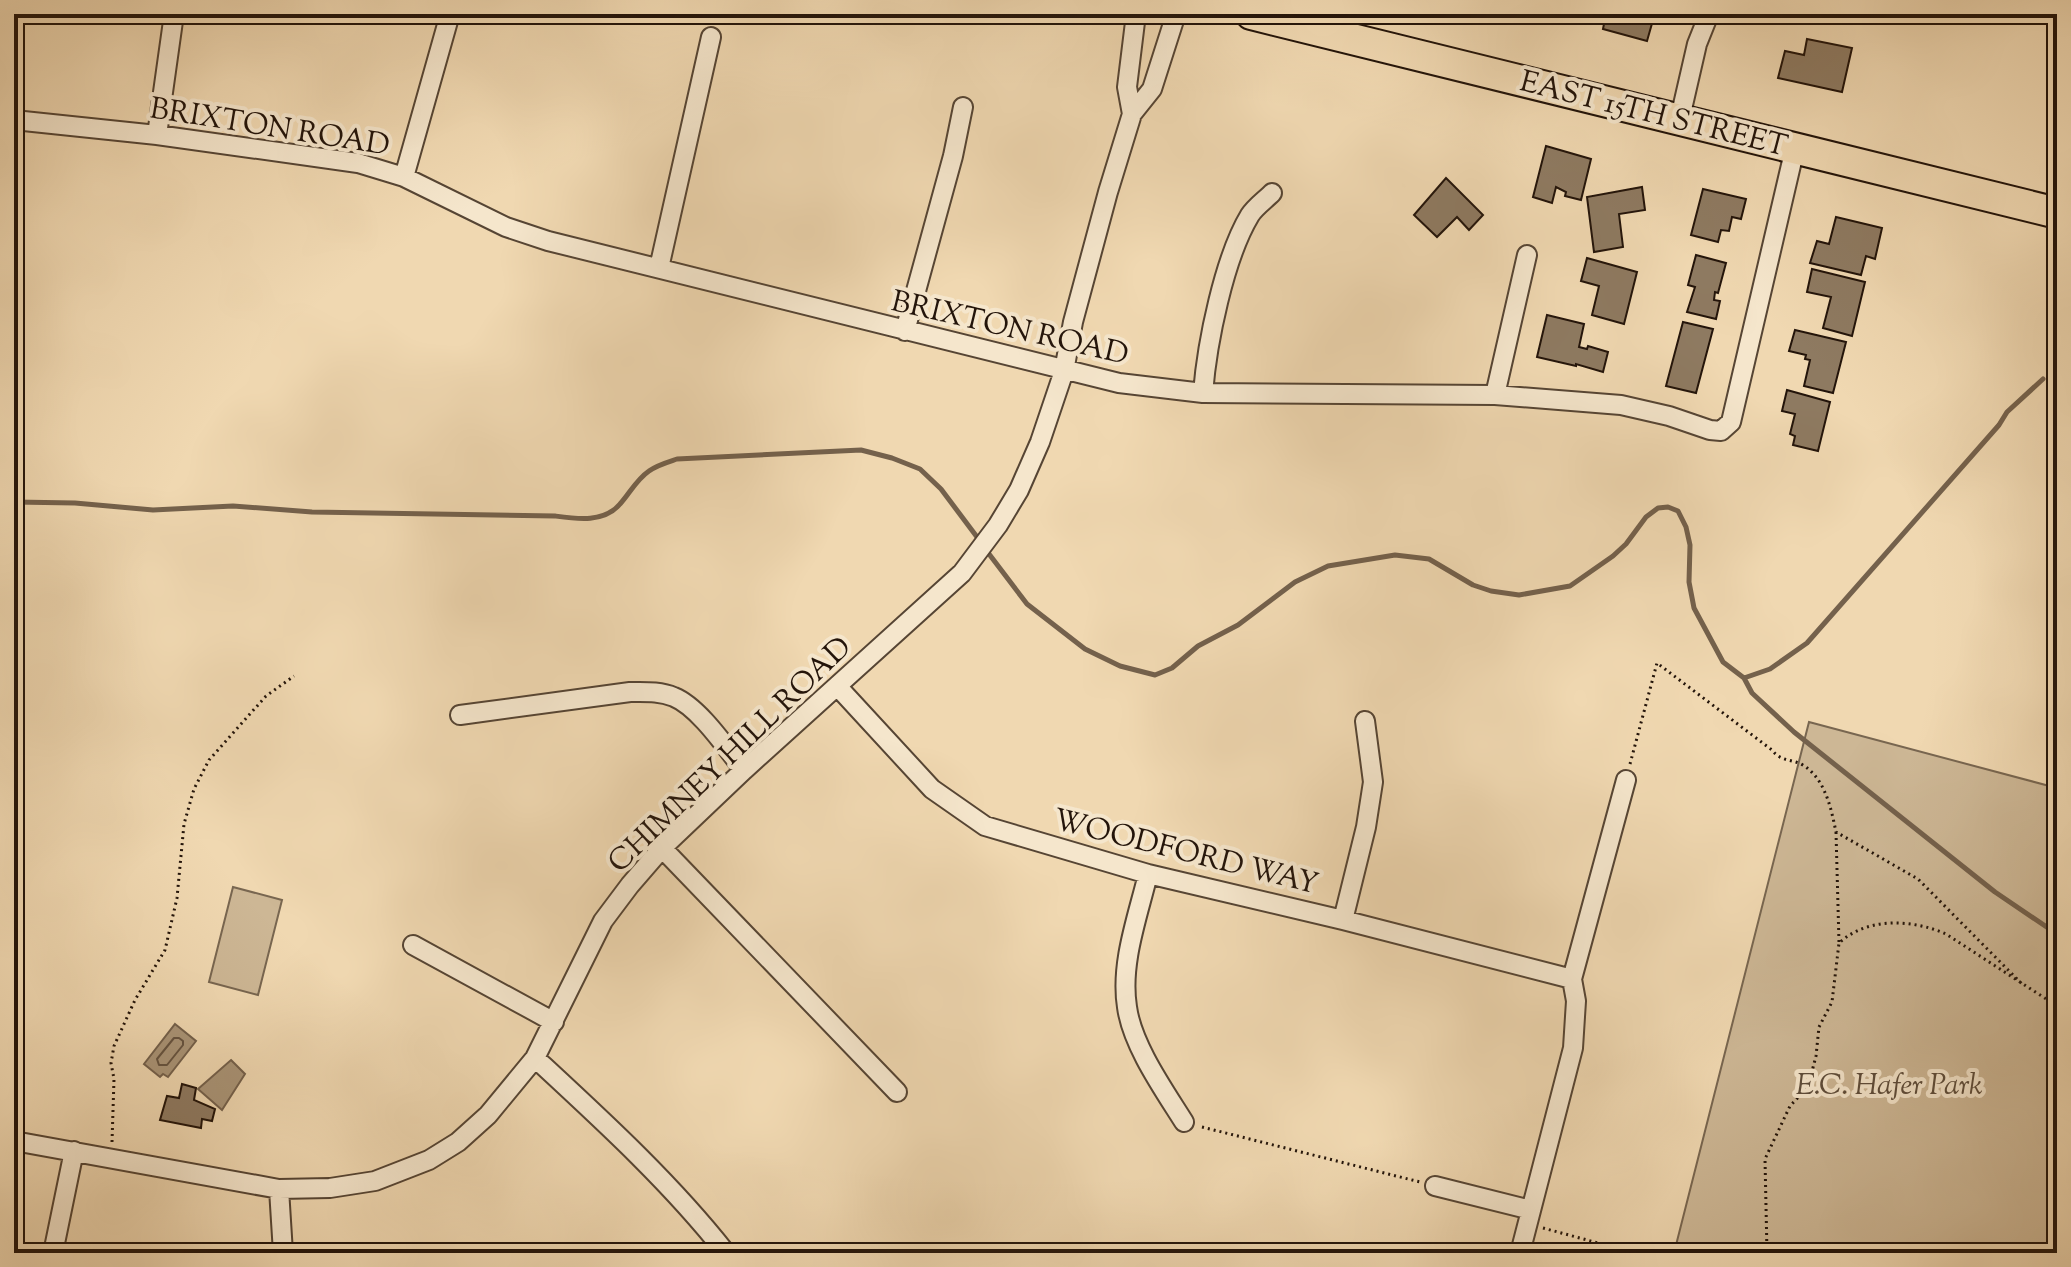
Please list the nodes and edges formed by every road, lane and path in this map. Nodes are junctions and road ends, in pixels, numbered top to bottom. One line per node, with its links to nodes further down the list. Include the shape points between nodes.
1 (174, 14): 12 (street)
2 (450, 14): 14 (street)
3 (1136, 14): 9 (street, via 1127,87)
4 (1176, 14): 9 (street, via 1152,89)
5 (1251, 14): 10 (main road, EAST 15TH STREET)
6 (1709, 14): 10 (street)
7 (711, 37): 18 (street)
8 (963, 107): 19 (street)
9 (1132, 114): 20 (street, CHIMNEY HILL ROAD)
10 (1680, 118): 13 (main road, EAST 15TH STREET)
11 (14, 120): 12 (street, BRIXTON ROAD)
12 (157, 135): 14 (street, BRIXTON ROAD, via 358,163)
13 (1795, 148): 16 (main road, EAST 15TH STREET); 22 (street, BRIXTON ROAD, via 1731,422 1721,431 1621,405)
14 (404, 177): 18 (street, BRIXTON ROAD, via 506,227)
15 (1272, 193): 21 (street, via 1252,212 1236,243 1206,353)
16 (2057, 213)
17 (1527, 255): 22 (street)
18 (659, 268): 19 (street, BRIXTON ROAD)
19 (905, 331): 20 (street, BRIXTON ROAD)
20 (1064, 371): 21 (street, BRIXTON ROAD); 24 (street, CHIMNEY HILL ROAD, via 1040,442 998,525 962,573)
21 (1203, 393): 22 (street, BRIXTON ROAD)
22 (1495, 395)
23 (294, 676): 44 (path, via 266,696 209,760 194,789 165,950 114,1046)
24 (838, 687): 27 (street, CHIMNEY HILL ROAD); 31 (street, WOODFORD WAY, via 932,789 985,826)
25 (460, 715): 27 (street, via 656,692 676,697 701,719)
26 (1365, 721): 32 (street, via 1373,782)
27 (744, 770): 30 (street, CHIMNEY HILL ROAD)
28 (1626, 780): 29 (path, via 1657,663 1777,757 1803,765 1828,794); 35 (street)
29 (1836, 832): 33 (path); 36 (path, via 1918,879)
30 (662, 848): 38 (street, CHIMNEY HILL ROAD, via 603,921); 40 (street)
31 (1148, 874): 32 (street, WOODFORD WAY); 41 (street, via 1128,961 1127,1007 1140,1045)
32 (1343, 920): 35 (street, WOODFORD WAY)
33 (1839, 943): 36 (path, via 1868,926 1929,927); 53 (path, via 1832,1002 1819,1027 1808,1087 1790,1106 1765,1159)
34 (413, 945): 38 (street)
35 (1572, 979): 47 (street, via 1573,1048)
36 (2022, 984): 37 (path)
37 (2057, 1006)
38 (554, 1022): 39 (street, CHIMNEY HILL ROAD)
39 (535, 1058): 46 (street, CHIMNEY HILL ROAD, via 488,1115 429,1160 375,1181); 50 (street, via 620,1137)
40 (897, 1092)
41 (1184, 1122): 45 (path)
42 (14, 1141): 43 (street, CHIMNEY HILL ROAD)
43 (74, 1151): 44 (street, CHIMNEY HILL ROAD); 48 (street)
44 (111, 1158): 46 (street, CHIMNEY HILL ROAD)
45 (1435, 1186): 47 (street)
46 (279, 1189): 49 (street)
47 (1529, 1217): 51 (street); 52 (path)
48 (53, 1253)
49 (283, 1253)
50 (726, 1253)
51 (1520, 1253)
52 (1635, 1253)
53 (1767, 1253)

